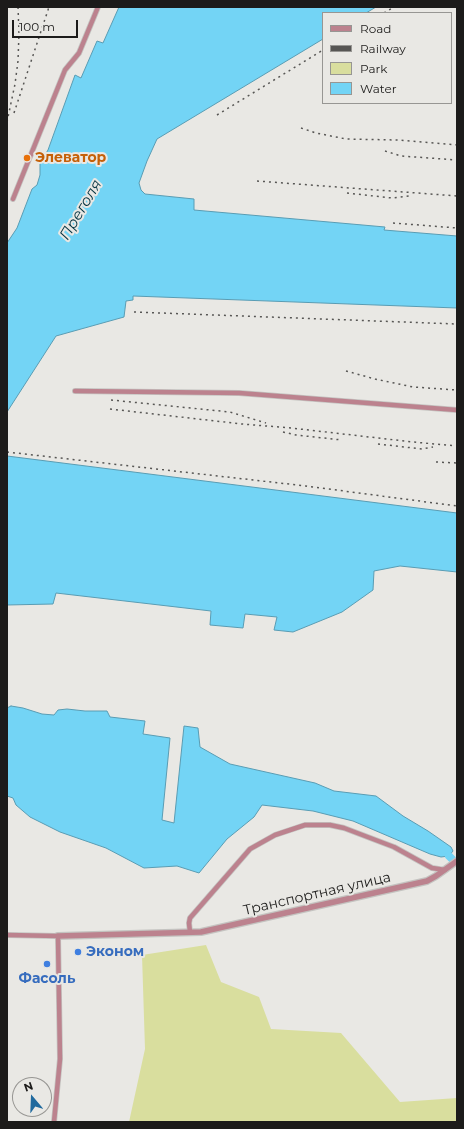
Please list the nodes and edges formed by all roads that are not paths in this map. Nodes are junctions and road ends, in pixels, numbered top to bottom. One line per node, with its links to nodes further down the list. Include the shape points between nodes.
1 (98, 7): 2 (street, via 79,53 65,70)
2 (13, 199)
3 (75, 391): 4 (street, via 239,393)
4 (457, 410)
5 (457, 861): 6 (street, Транспортная улица)
6 (445, 870): 7 (street, Транспортная улица, via 418,884 201,932); 7 (street, via 432,868 394,847 344,828 305,825 275,835 250,848 190,918)
7 (190, 932): 9 (street, Транспортная улица)
8 (7, 935): 9 (street)
9 (58, 936): 10 (street, via 60,1059)
10 (54, 1122)

